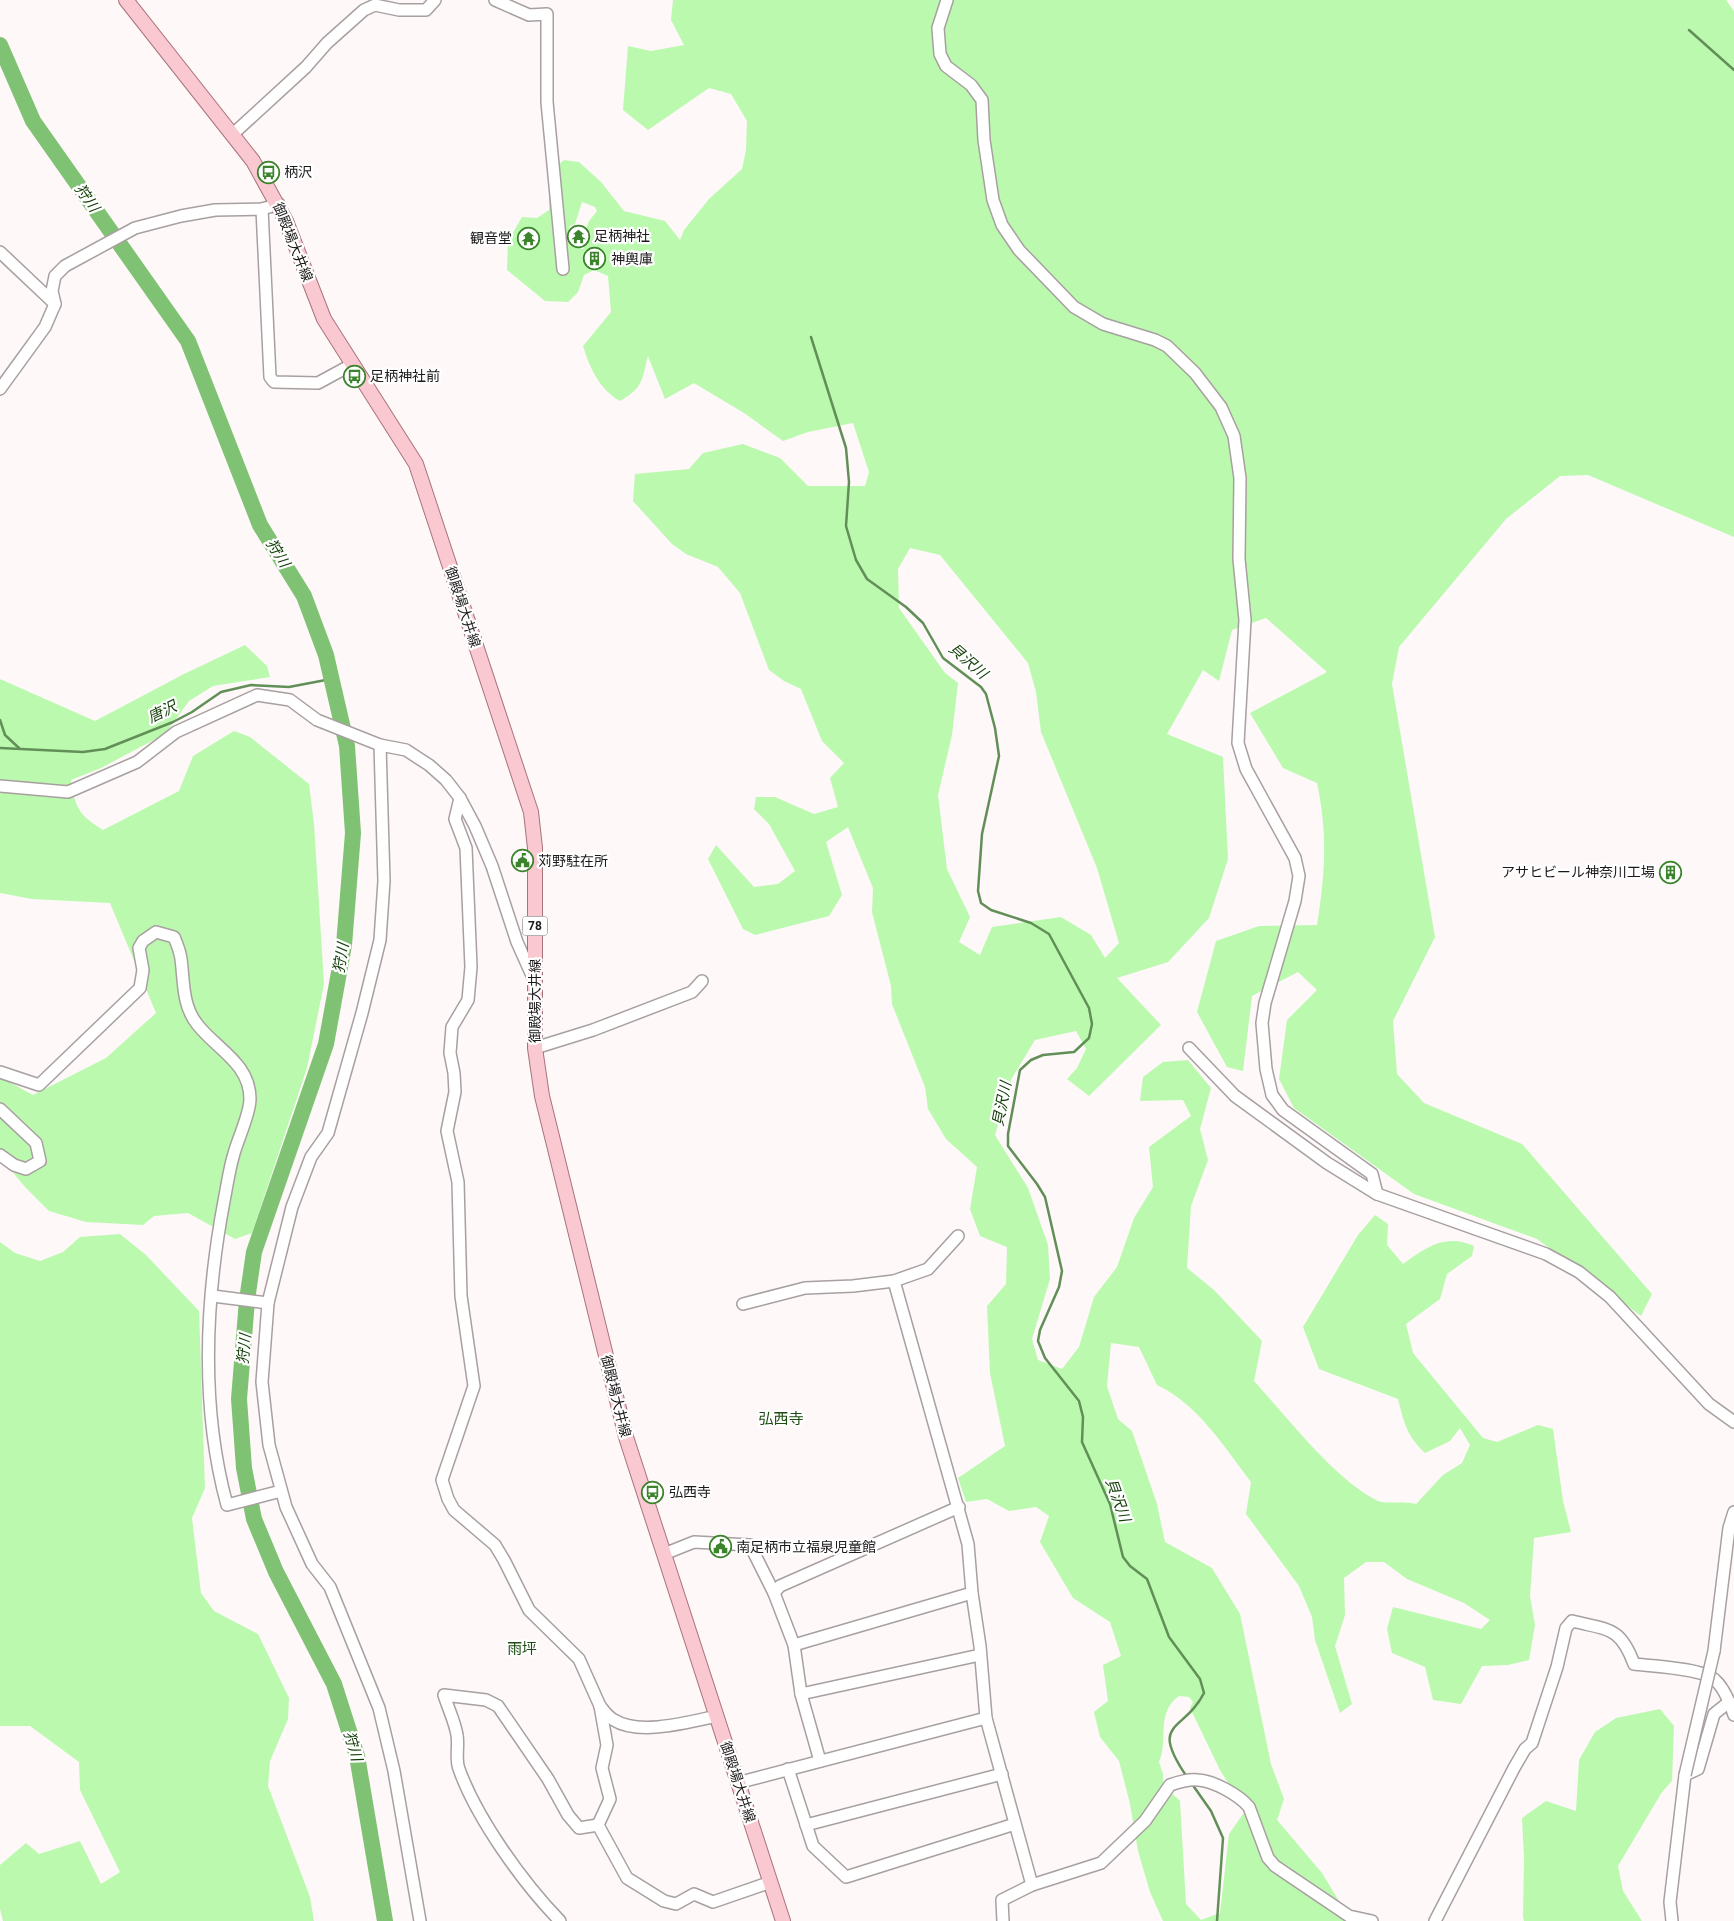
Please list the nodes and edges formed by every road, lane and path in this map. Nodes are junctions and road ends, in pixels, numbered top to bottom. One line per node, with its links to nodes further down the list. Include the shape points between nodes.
1 (126, 0): 5 (main road, 御殿場大井線 / 78)
2 (435, 0): 5 (street, via 426,10 399,10 375,5 364,10)
3 (495, 0): 9 (street, via 529,15 547,14 547,102)
4 (947, 0): 23 (street, via 938,28 940,54 946,66 971,85 982,100 993,200 1002,225 1019,250 1074,307 1104,324 1167,346 1195,373 1221,408 1234,436 1240,478 1239,559 1245,620 1238,744 1246,769 1295,858 1299,876 1295,901 1265,1003 1262,1023 1266,1069 1272,1095 1283,1110 1372,1174)
5 (233, 134): 6 (main road, 御殿場大井線 / 78)
6 (279, 204): 7 (street); 11 (main road, 御殿場大井線 / 78, via 324,319)
7 (262, 209): 10 (street, via 215,210 135,228 64,266 55,276 52,291); 11 (street, via 270,377 274,382 318,383)
8 (0, 252): 10 (street)
9 (563, 268)
10 (55, 304): 12 (street, via 45,327)
11 (353, 364): 16 (main road, 御殿場大井線 / 78, via 416,464 531,812 535,848)
12 (0, 389)
13 (377, 743): 14 (street, via 317,720 290,700 257,695 176,732 138,762 68,792); 15 (street, via 406,750 429,765); 27 (street, via 384,881 380,940 328,1133 312,1157 292,1207)
14 (0, 786)
15 (460, 798): 16 (street, via 492,866 517,942); 40 (street, via 455,819 466,848 471,967 468,1000 452,1027 450,1053 455,1092 447,1131 458,1182 461,1296 474,1386 442,1480 454,1510 495,1545 529,1610 579,1659)
16 (535, 981): 18 (main road, 御殿場大井線 / 78)
17 (702, 981): 18 (street, via 692,992 593,1030)
18 (535, 1048): 33 (main road, 御殿場大井線 / 78, via 542,1096 626,1437)
19 (1189, 1048): 23 (street, via 1235,1096 1327,1163)
20 (2, 1074): 26 (street, via 39,1084 140,988 143,970 139,948 143,940 156,932 174,937 181,956 189,1011 197,1024 236,1061 247,1081 250,1100 229,1175)
21 (0, 1109): 22 (street, via 36,1143 40,1161 26,1169)
22 (0, 1155)
23 (1377, 1194): 29 (street, via 1546,1254 1579,1272 1610,1297 1709,1404)
24 (958, 1236): 25 (street, via 928,1269)
25 (894, 1280): 28 (street, via 805,1288); 31 (street, via 942,1458)
26 (213, 1296): 27 (street); 30 (street, via 207,1344 211,1420 227,1505)
27 (268, 1303): 30 (street, via 262,1382)
28 (743, 1304)
29 (1734, 1422)
30 (277, 1492): 55 (street, via 312,1564 330,1587 379,1708 394,1771)
31 (959, 1507): 34 (street, via 780,1586); 35 (street, via 968,1544)
32 (1734, 1512): 47 (street, bridge, via 1729,1528 1714,1651)
33 (664, 1554): 34 (street, via 694,1542 750,1544); 42 (main road, 御殿場大井線 / 78)
34 (774, 1593): 36 (street)
35 (972, 1593): 36 (street); 37 (street)
36 (794, 1645): 38 (street)
37 (980, 1656): 38 (street); 43 (street)
38 (801, 1694): 44 (street)
39 (1730, 1702): 41 (street); 47 (street, via 1714,1714 1698,1769); 60 (street, via 1715,1679 1700,1673 1634,1664 1626,1642 1608,1630 1572,1621 1566,1628 1532,1743 1514,1768)
40 (600, 1706): 42 (street, via 613,1720 632,1727); 50 (street, via 607,1745 602,1768 610,1799)
41 (1734, 1714)
42 (717, 1716): 48 (main road, 御殿場大井線 / 78)
43 (986, 1718): 44 (street); 46 (street)
44 (820, 1761): 45 (street)
45 (788, 1769): 48 (street); 51 (street)
46 (1002, 1774): 49 (street); 51 (street)
47 (1685, 1775): 61 (street, via 1671,1892)
48 (737, 1782): 52 (main road, 御殿場大井線 / 78)
49 (1015, 1824): 51 (street, via 846,1877 813,1846); 53 (street)
50 (598, 1825): 52 (street, via 627,1878 664,1902 676,1904 694,1894 713,1902); 56 (street, via 579,1828 568,1815 548,1779 498,1706 486,1700 444,1695 457,1734 458,1767 472,1799 527,1883)
51 (806, 1825)
52 (771, 1882): 57 (main road, 御殿場大井線 / 78)
53 (1032, 1885): 54 (street, via 1102,1863 1144,1821 1170,1785 1198,1780 1244,1800 1268,1858 1275,1866); 58 (street, via 1002,1900)
54 (1350, 1919): 59 (street)
55 (420, 1921)
56 (560, 1921)
57 (783, 1921)
58 (1003, 1921)
59 (1372, 1921)
60 (1435, 1921)
61 (1672, 1921)

